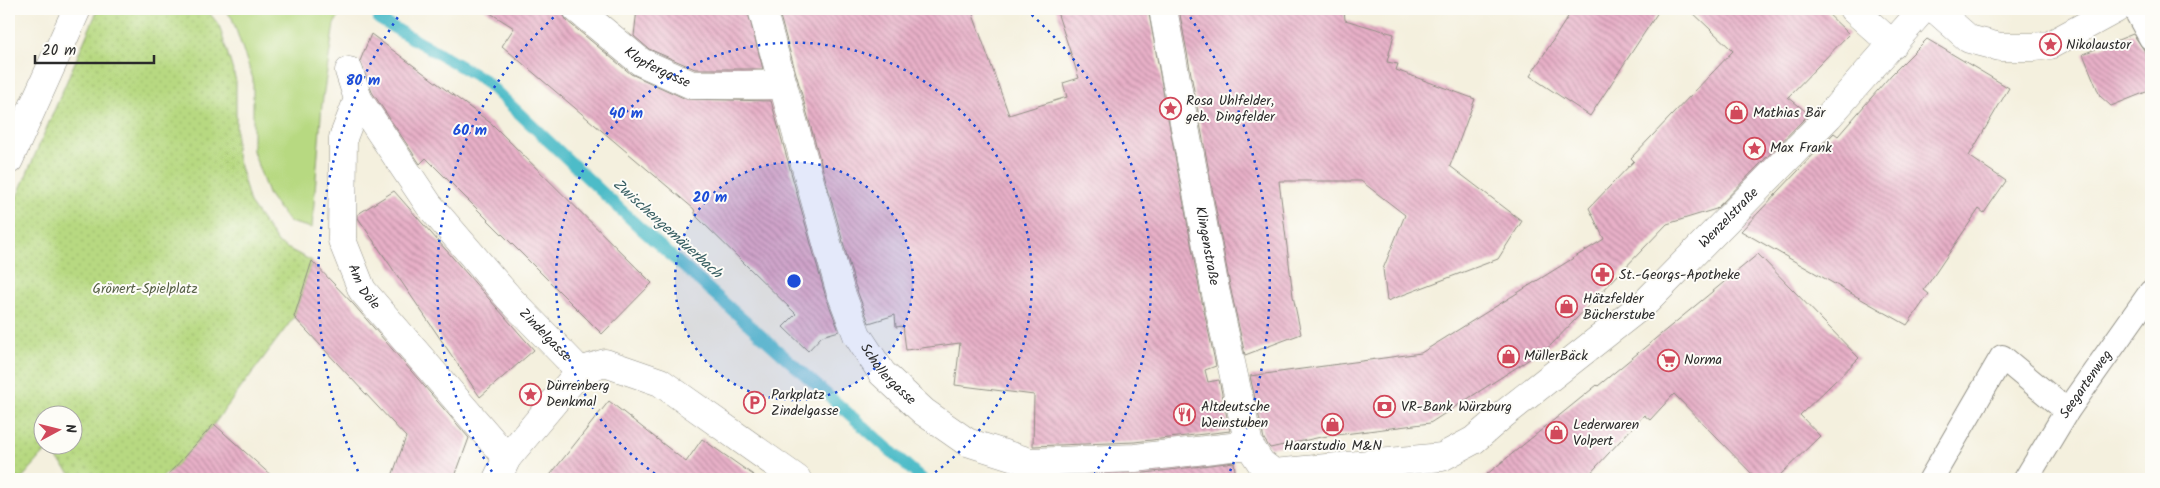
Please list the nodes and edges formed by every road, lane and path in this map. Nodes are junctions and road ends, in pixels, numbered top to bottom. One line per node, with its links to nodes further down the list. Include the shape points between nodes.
1 (77, 9): 15 (street)
2 (577, 9): 13 (street, Klopfergasse, via 641,62 692,85)
3 (762, 9): 13 (street, Schollergasse)
4 (1163, 9): 19 (street, Klingenstraße, via 1215,289)
5 (1853, 9): 11 (street)
6 (1923, 9): 11 (street, Wenzelstraße)
7 (1935, 9): 8 (street, via 1969,39 2000,46 2035,47 2050,45)
8 (2116, 9)
9 (2135, 9): 10 (lane)
10 (2151, 38)
11 (1893, 46): 20 (street, Wenzelstraße, via 1829,116 1646,302 1474,440)
12 (350, 71): 14 (street)
13 (783, 85): 19 (street, Schollergasse, via 840,290 857,334 882,372 924,412 967,442 1030,462 1135,458)
14 (358, 99): 17 (street, Zindelgasse, via 429,205 509,298); 21 (street, Am Döle, via 343,138 342,240 362,290)
15 (9, 160)
16 (2151, 292): 18 (lane, Seegartenweg)
17 (580, 371): 21 (street); 22 (street, Zindelgasse, via 605,363 660,382)
18 (2067, 411): 24 (lane, via 2002,357); 25 (lane, Seegartenweg)
19 (1249, 445): 20 (street, Klingenstraße, via 1261,463 1274,473)
20 (1442, 456): 23 (street)
21 (502, 469)
22 (797, 479)
23 (1426, 479)
24 (1931, 479)
25 (2026, 479)

